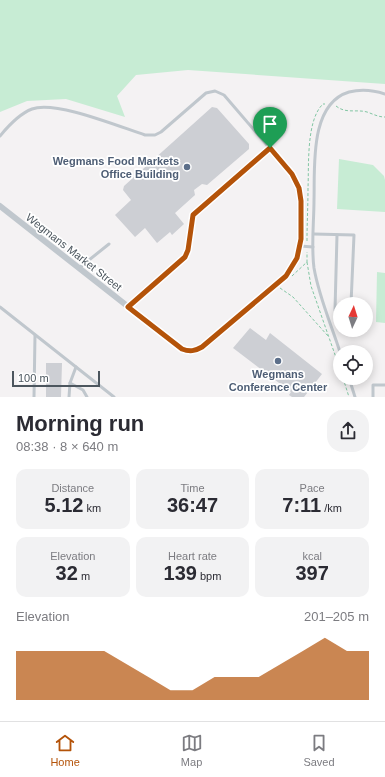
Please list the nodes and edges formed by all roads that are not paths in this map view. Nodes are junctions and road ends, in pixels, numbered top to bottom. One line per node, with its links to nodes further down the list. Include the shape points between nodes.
1 (385, 94): 5 (lane, via 365,90 347,93 335,99 324,113 318,128 316,144)
2 (0, 136): 3 (lane, via 19,116 33,108 45,106 71,111 145,135 155,135 206,93 215,91 224,95)
3 (270, 148): 8 (lane, via 292,174 299,188); 14 (lane, via 193,215 185,257)
4 (0, 206): 10 (street, Wegmans Market Street)
5 (314, 234): 6 (lane); 9 (lane)
6 (337, 235): 11 (lane); 12 (lane, via 354,235)
7 (109, 244): 10 (lane)
8 (300, 246): 9 (lane); 18 (lane, via 297,258 286,276)
9 (313, 246): 16 (lane, via 317,279)
10 (78, 268): 14 (street, Wegmans Market Street)
11 (335, 297)
12 (351, 297)
13 (0, 307): 17 (lane)
14 (128, 307): 18 (street, Wegmans Market Street, via 182,349 196,351)
15 (333, 311): 16 (lane)
16 (327, 314): 19 (lane)
17 (35, 335): 20 (lane); 24 (lane)
18 (215, 336)
19 (338, 345)
20 (76, 367): 21 (lane); 27 (lane)
21 (70, 383): 25 (lane); 26 (lane, via 83,390)
22 (351, 385): 28 (lane)
23 (385, 385): 29 (lane, via 373,385)
24 (34, 397)
25 (69, 397)
26 (87, 397)
27 (114, 397)
28 (355, 397)
29 (373, 397)

